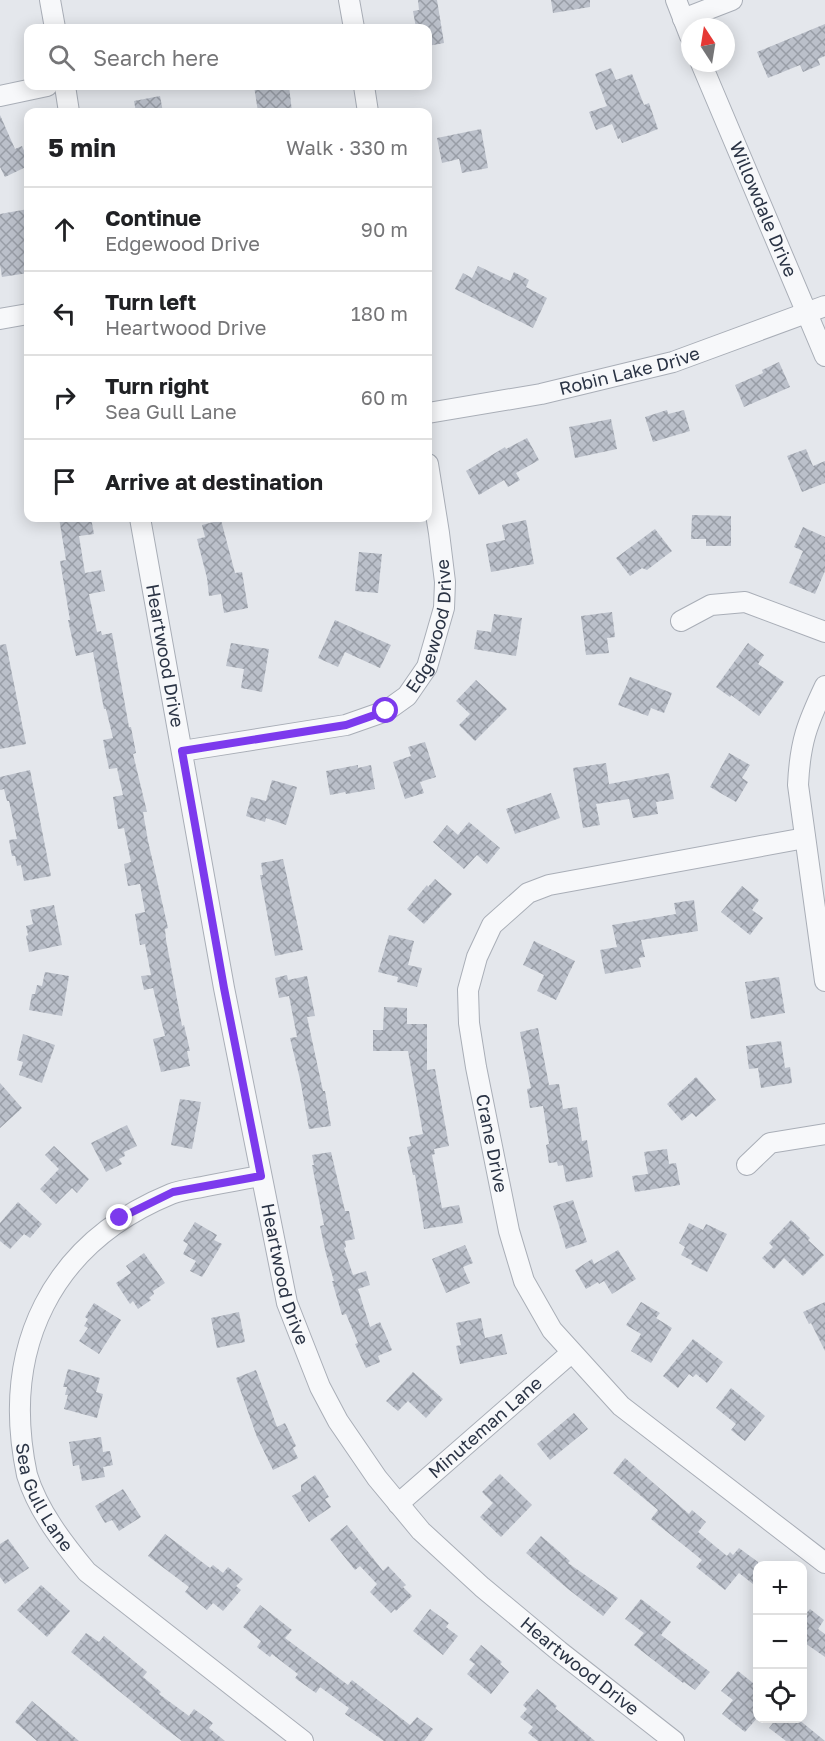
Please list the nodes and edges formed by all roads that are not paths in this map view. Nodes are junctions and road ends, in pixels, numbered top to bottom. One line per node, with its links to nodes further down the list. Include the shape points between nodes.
1 (50, 0): 7 (street)
2 (349, 0): 8 (street)
3 (676, 0): 5 (street)
4 (732, 0): 6 (street)
5 (683, 18)
6 (703, 18)
7 (54, 24)
8 (353, 24)
9 (705, 72): 17 (street, Willowdale Drive)
10 (28, 90): 13 (street)
11 (66, 90): 14 (street)
12 (365, 90): 15 (street)
13 (0, 96)
14 (68, 108)
15 (367, 108)
16 (825, 306): 17 (street, Robin Lake Drive)
17 (807, 314): 20 (street, Willowdale Drive); 21 (street, Robin Lake Drive, via 673,362 542,394)
18 (24, 315): 19 (street)
19 (0, 319)
20 (825, 356)
21 (432, 411)
22 (432, 492): 27 (street, Edgewood Drive, via 445,582 444,608 427,667 407,696 386,711 346,725)
23 (141, 522): 27 (street, Heartwood Drive)
24 (681, 621): 25 (street, via 711,605 745,602)
25 (825, 632)
26 (825, 686): 28 (street, via 806,727 799,754 798,785)
27 (182, 751): 32 (street, Heartwood Drive)
28 (805, 838): 29 (street); 33 (street, Crane Drive, via 549,885 528,893 492,925 477,957 468,990 469,1023 509,1231 524,1281 552,1330)
29 (825, 981)
30 (825, 1134): 31 (street, via 770,1143)
31 (747, 1165)
32 (261, 1176): 34 (street, Sea Gull Lane, via 173,1192 120,1218 71,1259 29,1328); 35 (street, Heartwood Drive, via 287,1303 320,1387 338,1421)
33 (571, 1353): 35 (street, Minuteman Lane); 36 (street, Crane Drive, via 621,1406)
34 (8, 1425): 37 (street, Sea Gull Lane, via 44,1512 87,1572)
35 (399, 1504): 38 (street, Heartwood Drive, via 421,1531 482,1587)
36 (825, 1563)
37 (303, 1741)
38 (674, 1741)

